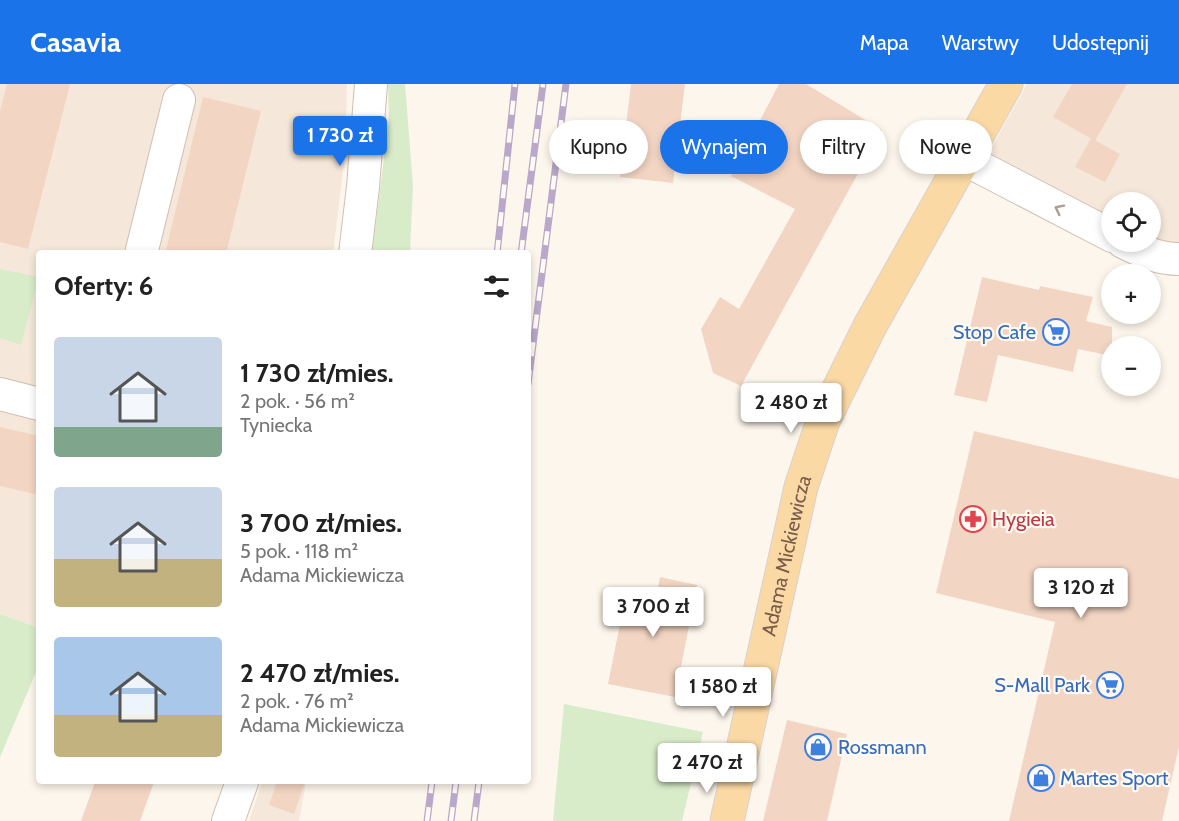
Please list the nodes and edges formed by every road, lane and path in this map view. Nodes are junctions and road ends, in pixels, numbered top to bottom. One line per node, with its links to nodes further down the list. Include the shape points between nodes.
1 (371, 84): 9 (street)
2 (1006, 84): 4 (main road, Adama Mickiewicza)
3 (179, 100): 8 (street)
4 (986, 120)
5 (956, 174): 16 (main road, Adama Mickiewicza, via 840,384 811,452)
6 (992, 174): 7 (street, one-way to 6)
7 (1101, 230)
8 (142, 250)
9 (355, 250)
10 (1143, 252): 11 (street)
11 (1179, 259)
12 (0, 394): 13 (street)
13 (36, 403)
14 (241, 784): 15 (street)
15 (228, 821)
16 (727, 821)

